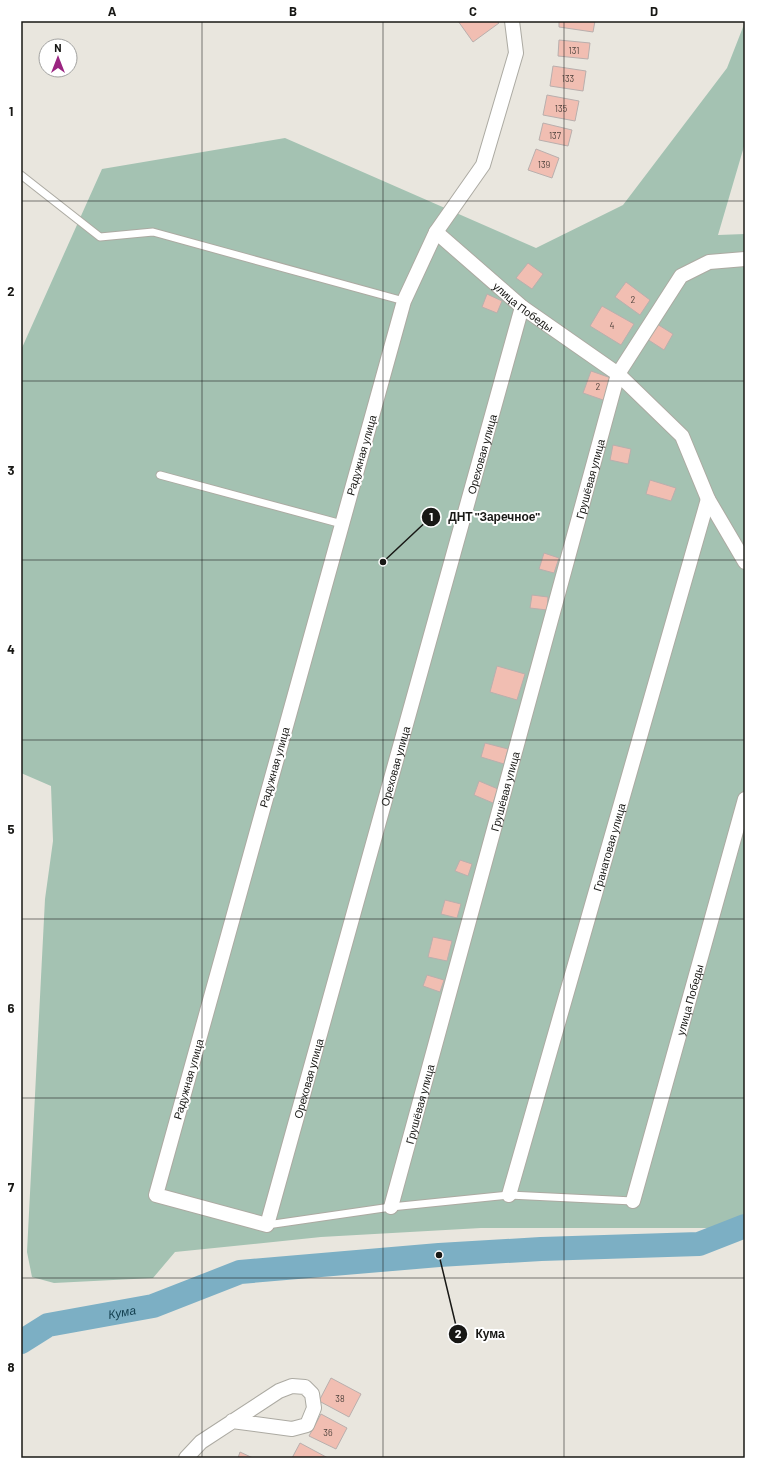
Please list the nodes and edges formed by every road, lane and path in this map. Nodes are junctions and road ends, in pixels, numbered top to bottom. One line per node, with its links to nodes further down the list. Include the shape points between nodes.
1 (512, 21): 3 (street, via 516,53 483,165)
2 (21, 175): 5 (lane, via 100,237 153,232)
3 (436, 232): 5 (street, Радужная улица); 6 (street, улица Победы)
4 (745, 259): 7 (street, Грушёвая улица, via 709,262 681,276)
5 (404, 301): 10 (street, Радужная улица)
6 (522, 307): 7 (street, улица Победы); 16 (street, Ореховая улица)
7 (618, 374): 9 (street, улица Победы, via 682,436); 15 (street, Грушёвая улица)
8 (160, 474): 10 (lane)
9 (708, 498): 11 (street, улица Победы); 13 (street, Гранатовая улица)
10 (342, 524): 16 (street, Радужная улица, via 156,1195)
11 (745, 562)
12 (745, 799): 14 (street, улица Победы)
13 (509, 1195): 14 (lane); 15 (lane)
14 (633, 1201)
15 (391, 1208): 16 (lane)
16 (267, 1225)
17 (232, 1421): 17 (street, via 279,1391 292,1386 305,1387 312,1394 314,1408 307,1425 292,1429); 18 (street, via 201,1442)
18 (186, 1458)

